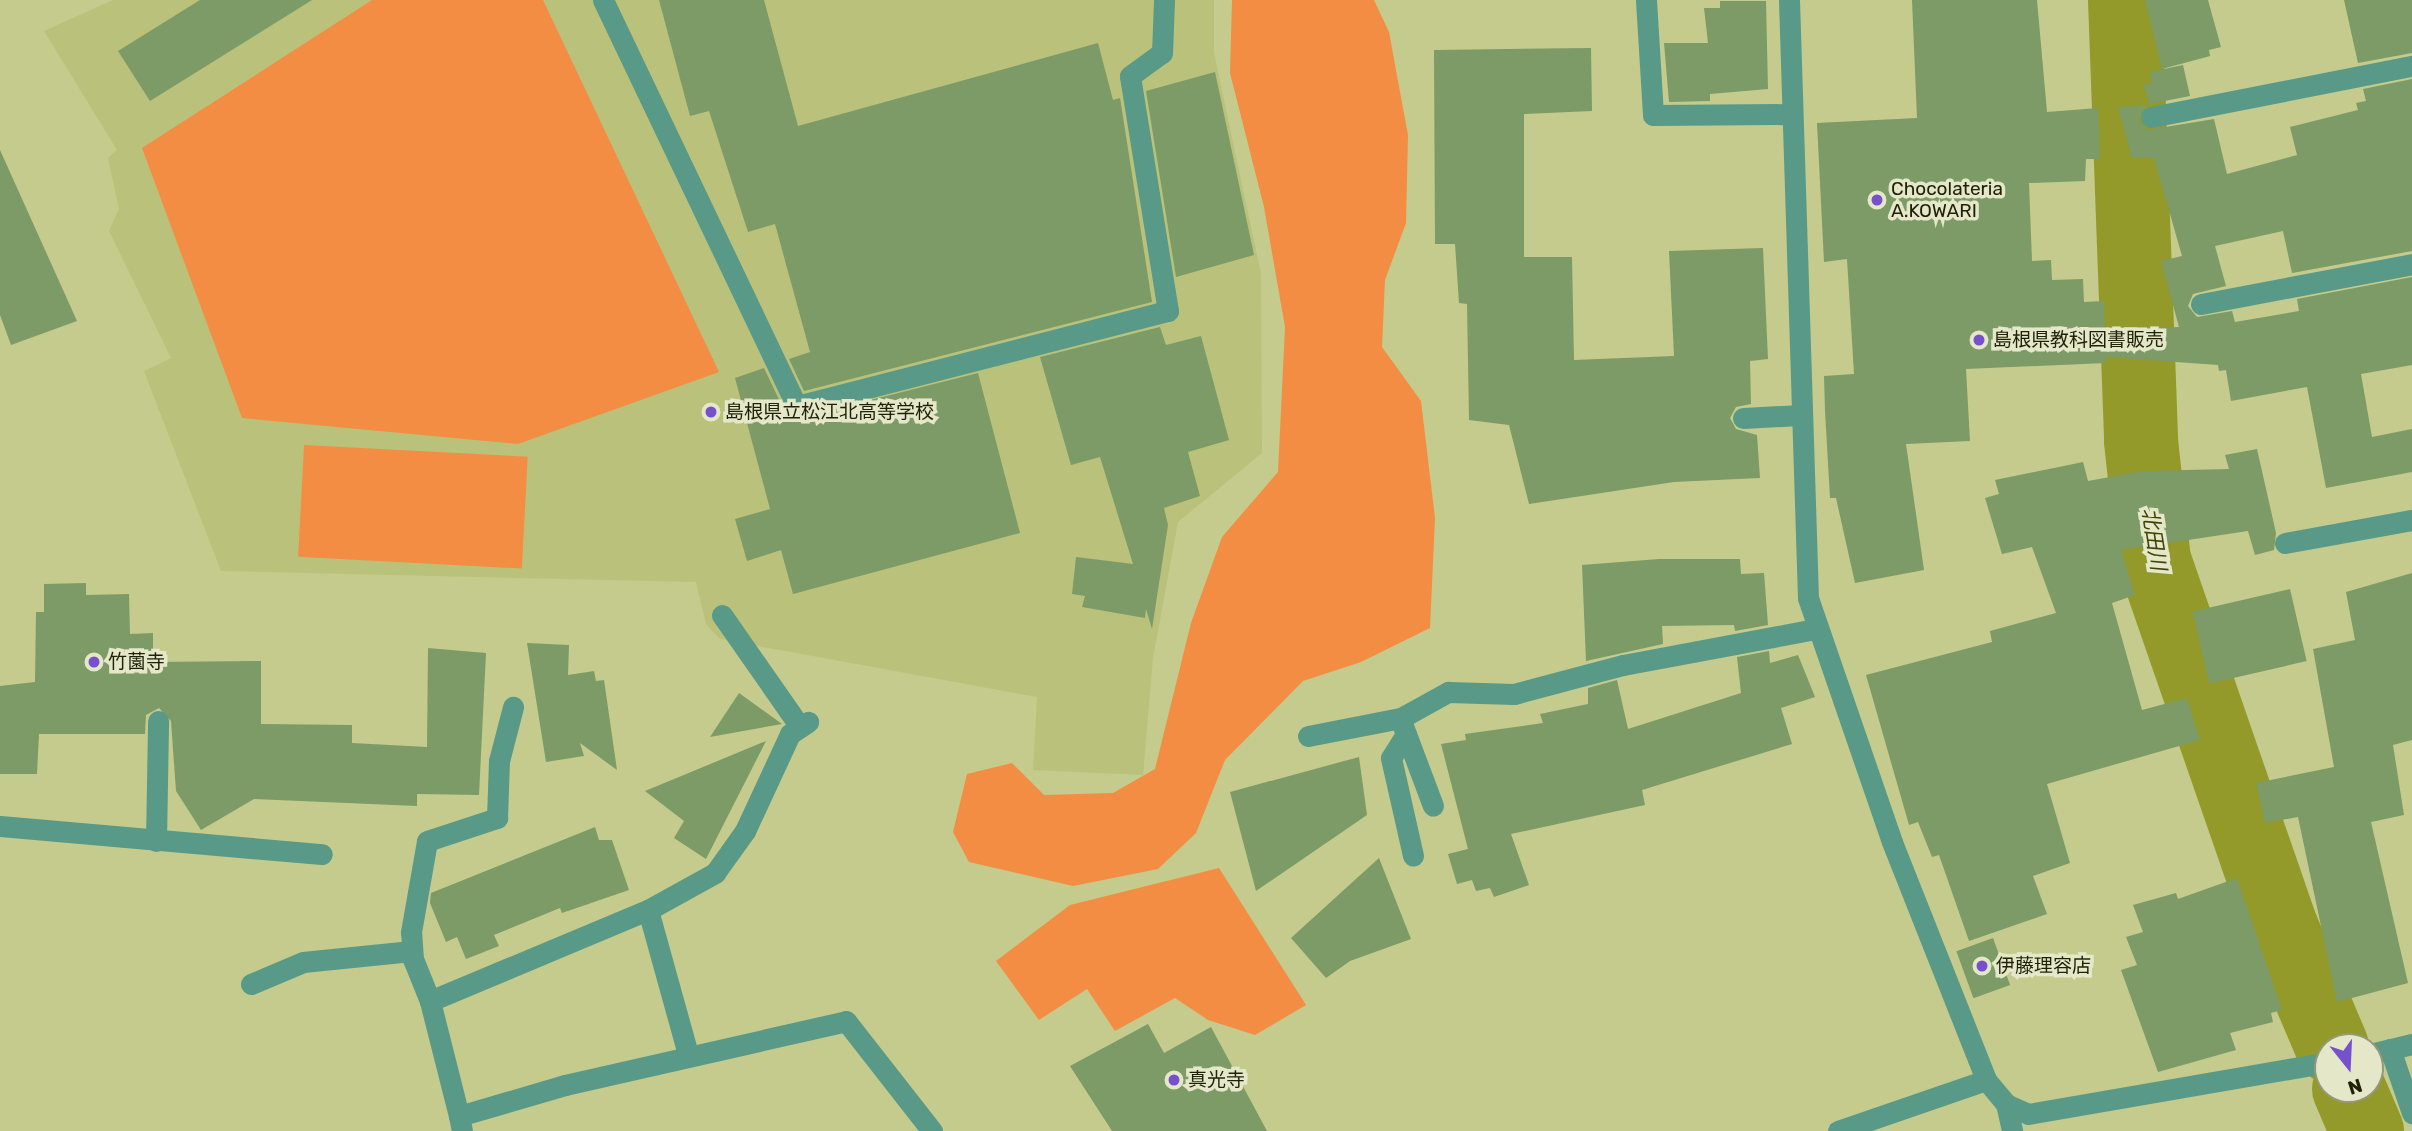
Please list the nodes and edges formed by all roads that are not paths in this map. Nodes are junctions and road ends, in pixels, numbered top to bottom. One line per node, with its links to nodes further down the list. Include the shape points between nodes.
1 (603, 0): 2 (street, via 797,406 1168,312 1130,76 1162,52)
2 (1164, 0)
3 (1646, 0): 6 (street, via 1653,116)
4 (1789, 0): 6 (street)
5 (2412, 66): 7 (street)
6 (1792, 114): 10 (street)
7 (2151, 117)
8 (2412, 264): 9 (street)
9 (2201, 304)
10 (1801, 415): 11 (street); 15 (street, via 1808,598)
11 (1743, 418)
12 (2412, 520): 13 (street)
13 (2286, 543)
14 (722, 615): 25 (street, via 804,725 790,734 728,861)
15 (1816, 629): 18 (street, via 1623,665 1514,694 1448,692); 34 (street)
16 (513, 707): 26 (street, via 499,761 498,818 427,841)
17 (158, 721): 22 (street)
18 (1403, 726): 19 (street); 20 (street); 24 (street, via 1391,758)
19 (1308, 736)
20 (1433, 806)
21 (0, 826): 22 (street)
22 (156, 841): 23 (street)
23 (322, 854)
24 (1413, 856)
25 (648, 910): 28 (street); 31 (street)
26 (411, 951): 27 (street, via 303,962); 28 (street)
27 (251, 984)
28 (430, 1001): 37 (street)
29 (2412, 1044): 30 (street)
30 (2384, 1050)
31 (688, 1054): 37 (street); 38 (street, via 846,1021)
32 (2384, 1059): 36 (street)
33 (2314, 1064): 35 (street, via 2042,1113 2028,1114)
34 (1986, 1080): 35 (street); 39 (street)
35 (2006, 1104): 40 (street)
36 (2412, 1113)
37 (460, 1124)
38 (932, 1131)
39 (1838, 1131)
40 (2011, 1131)

